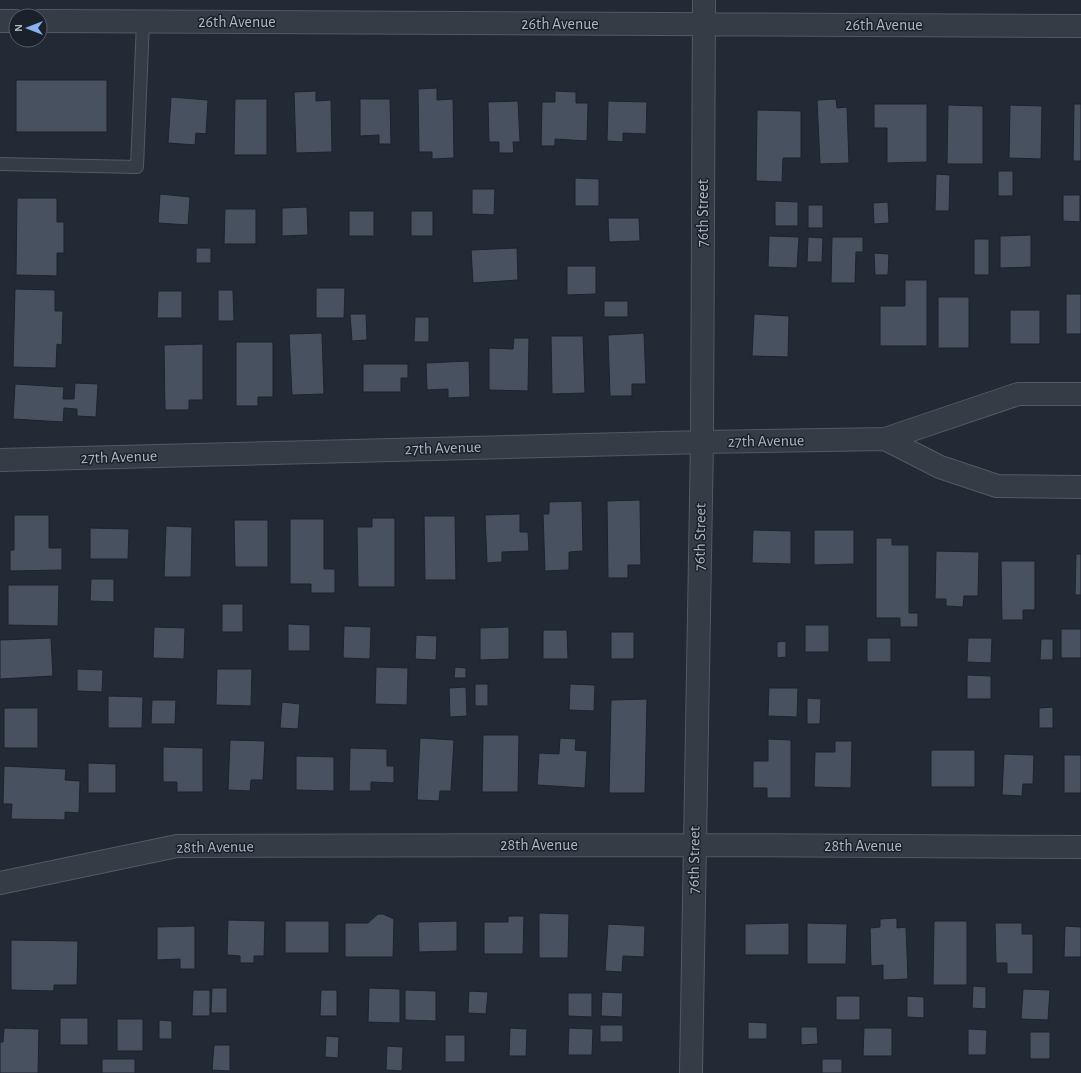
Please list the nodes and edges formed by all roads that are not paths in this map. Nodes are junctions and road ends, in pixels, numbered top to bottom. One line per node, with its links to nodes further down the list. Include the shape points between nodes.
1 (704, 0): 4 (street, 76th Street)
2 (48, 21): 3 (street, 26th Avenue)
3 (143, 22): 4 (street, 26th Avenue); 6 (lane, via 137,167)
4 (704, 25): 5 (street, 26th Avenue); 9 (street, 76th Street)
5 (1081, 26)
6 (0, 164)
7 (1081, 394): 8 (street, 27th Avenue, via 1018,394)
8 (885, 439): 9 (street, 27th Avenue); 11 (street, 27th Avenue, via 940,467 997,486)
9 (702, 442): 10 (street, 27th Avenue); 12 (street, 76th Street)
10 (0, 460)
11 (1081, 487)
12 (694, 844): 13 (street, 28th Avenue); 14 (street, 28th Avenue, via 176,846); 15 (street, 76th Street)
13 (1081, 847)
14 (0, 883)
15 (691, 1073)

